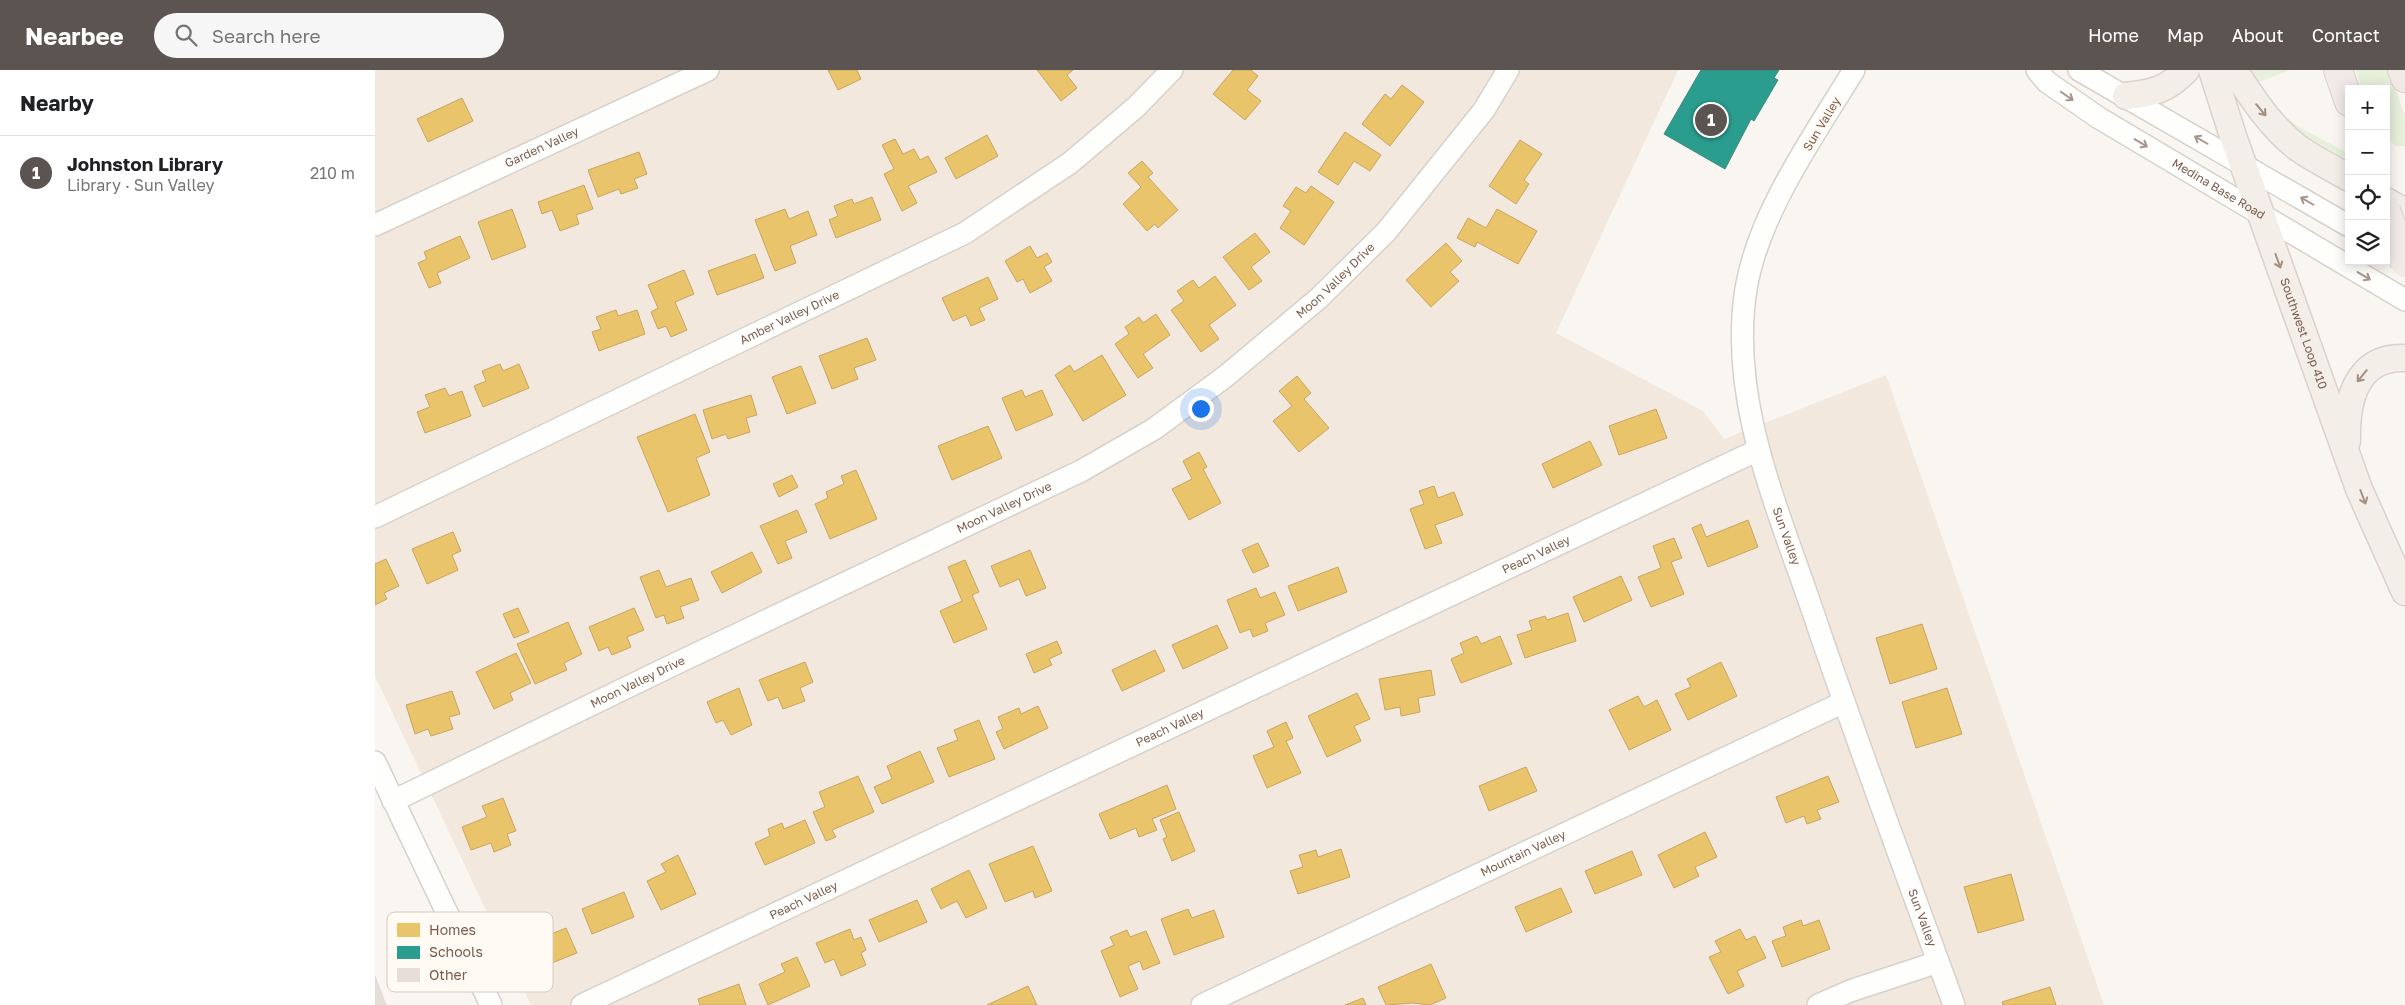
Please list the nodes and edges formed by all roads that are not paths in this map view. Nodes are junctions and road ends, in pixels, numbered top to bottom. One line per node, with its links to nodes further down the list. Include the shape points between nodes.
1 (708, 70): 22 (street, Garden Valley)
2 (1172, 70): 30 (street, Amber Valley Drive, via 1136,107 1070,164 965,233)
3 (1508, 70): 34 (street, Moon Valley Drive, via 1484,110 1386,232 1319,298 1226,376 1154,429 1081,471)
4 (1854, 70): 28 (street, Sun Valley, via 1779,197 1760,242 1747,286 1742,362)
5 (2037, 70): 19 (street, Medina Base Road, one-way to 19, via 2047,82 2099,118)
6 (2079, 70): 14 (street)
7 (2186, 70): 14 (main road, via 2174,83 2153,92)
8 (2212, 70): 15 (main road, Southwest Loop 410)
9 (2233, 70): 16 (main road, one-way to 16, via 2257,106 2298,148)
10 (2338, 70): 13 (highway)
11 (2402, 70): 12 (highway)
12 (2405, 78)
13 (2345, 90)
14 (2127, 96): 15 (street, one-way to 14)
15 (2243, 165): 19 (main road, Southwest Loop 410); 21 (street, one-way to 15)
16 (2345, 176)
17 (2390, 203): 18 (main road)
18 (2405, 212)
19 (2261, 216): 26 (street, Medina Base Road, one-way to 26); 29 (main road, Southwest Loop 410, one-way to 29)
20 (2390, 220): 25 (highway, bridge)
21 (2345, 224)
22 (375, 225)
23 (2390, 250): 24 (street)
24 (2405, 259)
25 (2405, 263)
26 (2405, 300)
27 (2405, 358): 29 (main road, one-way to 29, via 2377,363 2357,382 2347,420)
28 (1758, 450): 32 (street, Sun Valley); 39 (street, Peach Valley)
29 (2349, 460): 31 (main road, Southwest Loop 410, one-way to 31, via 2371,519)
30 (375, 517)
31 (2405, 592)
32 (1844, 702): 36 (street, Sun Valley); 40 (street, Mountain Valley)
33 (375, 762): 34 (street)
34 (393, 801): 35 (street)
35 (446, 912)
36 (1938, 962): 41 (street); 42 (street, Sun Valley)
37 (485, 992): 38 (street)
38 (491, 1005)
39 (582, 1005)
40 (1202, 1005)
41 (1818, 1005)
42 (1954, 1005)

